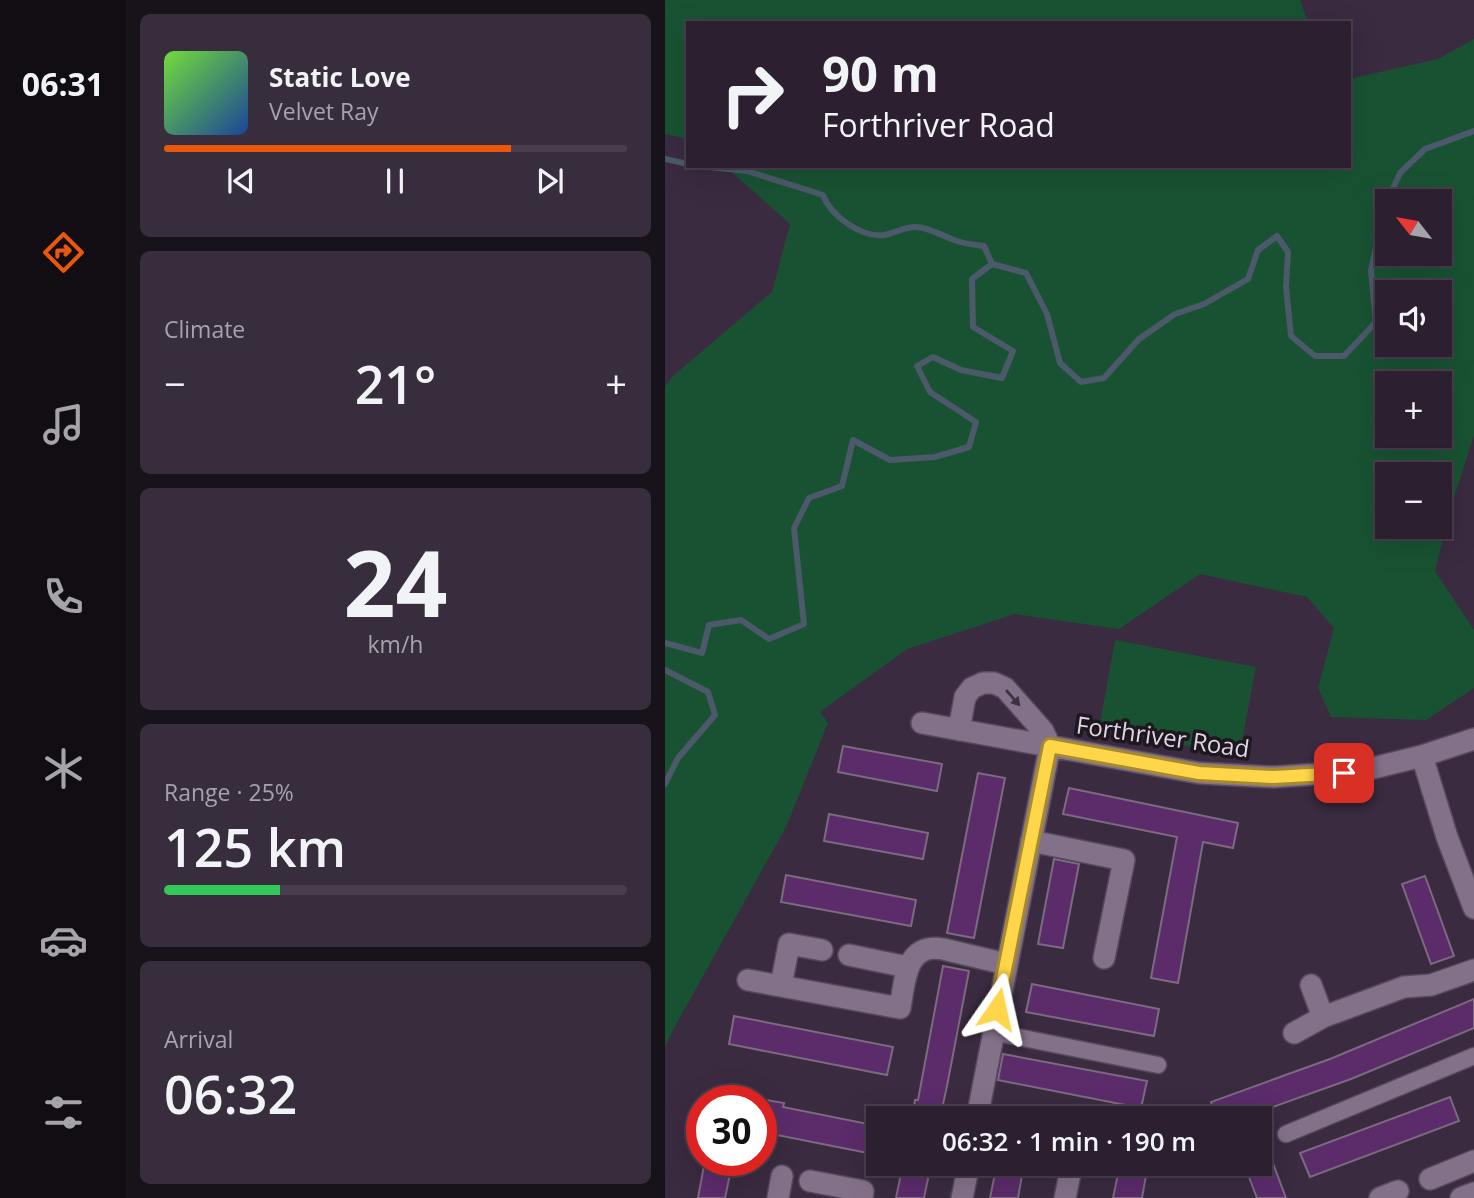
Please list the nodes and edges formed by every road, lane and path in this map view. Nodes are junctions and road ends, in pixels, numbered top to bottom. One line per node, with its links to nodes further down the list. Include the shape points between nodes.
1 (922, 723): 2 (street, Forthriver Road)
2 (958, 730): 4 (street, Forthriver Road); 4 (street, Forthriver Road, one-way to 4, via 965,697 972,688 995,683 1005,688)
3 (1474, 740): 5 (street, Forthriver Road)
4 (1050, 746): 5 (street, Forthriver Road, via 1199,773 1274,777 1361,771); 6 (street)
5 (1422, 756): 7 (street)
6 (1031, 841): 10 (street, via 1124,860); 11 (street)
7 (1474, 908)
8 (822, 950): 16 (street, via 789,944)
9 (849, 955): 12 (street)
10 (1104, 958)
11 (1006, 964): 12 (street, via 933,947 922,950); 18 (street)
12 (908, 967): 16 (street, via 900,1008)
13 (1474, 970): 17 (street, via 1431,985 1404,986)
14 (748, 980): 16 (street)
15 (1311, 985): 17 (street)
16 (781, 986)
17 (1323, 1017): 19 (street)
18 (993, 1032): 21 (street); 22 (street)
19 (1294, 1033)
20 (1474, 1056): 23 (street)
21 (1158, 1065)
22 (979, 1106)
23 (1286, 1134)
24 (1474, 1161): 28 (street)
25 (782, 1176): 31 (street)
26 (967, 1176): 33 (street)
27 (1070, 1176): 34 (street)
28 (1430, 1179)
29 (810, 1181): 32 (street, via 863,1191)
30 (1474, 1193): 35 (street)
31 (778, 1198)
32 (862, 1198)
33 (962, 1198)
34 (1065, 1198)
35 (1461, 1198)

